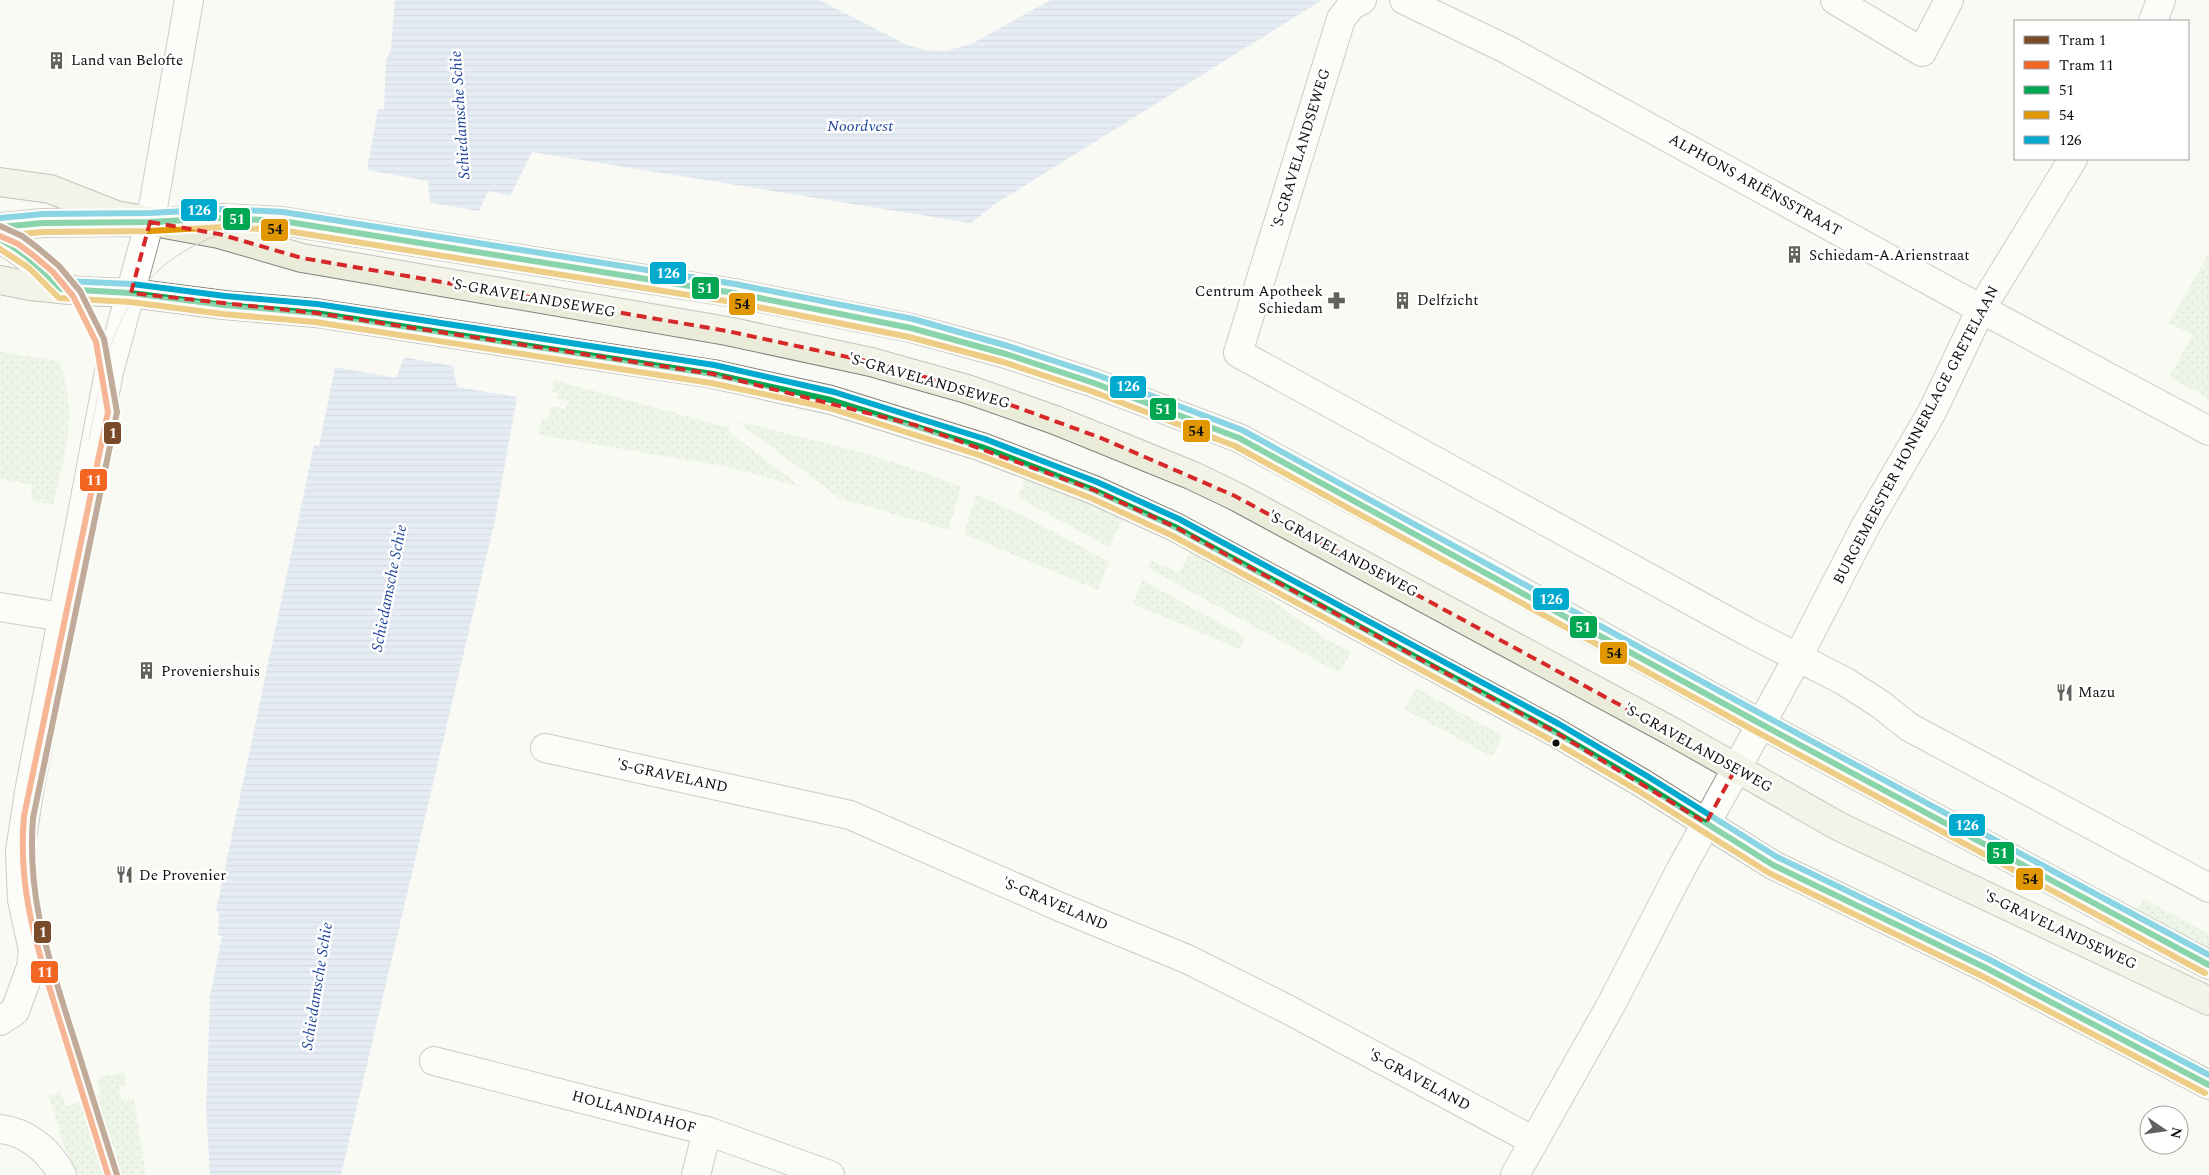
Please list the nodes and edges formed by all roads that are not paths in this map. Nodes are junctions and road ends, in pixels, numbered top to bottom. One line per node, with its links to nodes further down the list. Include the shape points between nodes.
1 (189, 0): 10 (street)
2 (1404, 0): 16 (street, ALPHONS ARIËNSSTRAAT, via 1506,49)
3 (1835, 0): 4 (street, via 1922,52)
4 (1949, 0)
5 (2161, 0): 7 (street)
6 (1356, 3): 20 (street, 'S-GRAVELANDSEWEG, via 1341,19 1238,352)
7 (2153, 20)
8 (2072, 160): 16 (street, BURGEMEESTER HONNERLAGE GRETELAAN)
9 (0, 182): 10 (main road, 'S-GRAVELANDSEWEG, via 50,190 116,216)
10 (150, 222): 11 (street, via 43,223); 15 (street); 21 (street, via 222,218 282,221 420,242 734,293 912,328 1006,354 1094,383 1239,438); 23 (main road, 'S-GRAVELANDSEWEG, via 219,234 302,258 727,331 823,351 967,388 1055,420 1235,496)
11 (0, 227)
12 (0, 239): 14 (street, via 35,262)
13 (0, 280): 14 (main road)
14 (61, 289): 15 (main road)
15 (131, 293): 19 (street, via 109,372); 24 (main road, via 406,325 713,374 831,400 982,446 1094,490 1175,527 1555,732)
16 (1982, 310): 17 (street, ALPHONS ARIËNSSTRAAT); 20 (street, BURGEMEESTER HONNERLAGE GRETELAAN, via 1932,412 1865,527)
17 (2209, 431)
18 (0, 607): 19 (street)
19 (62, 617): 28 (street, via 20,851 22,900 33,950 31,967 15,1011)
20 (1798, 657): 21 (street, BURGEMEESTER HONNERLAGE GRETELAAN); 25 (street, 'S-GRAVELANDSEWEG, via 1853,686 1909,727)
21 (1761, 724): 23 (street, BURGEMEESTER HONNERLAGE GRETELAAN); 26 (street)
22 (545, 748): 33 (street, 'S-GRAVELAND, via 850,815 1187,959)
23 (1736, 768): 24 (street, BURGEMEESTER HONNERLAGE GRETELAAN); 27 (main road, 'S-GRAVELANDSEWEG, via 1840,827)
24 (1706, 823): 30 (main road, via 1773,865 1986,968); 33 (street, BURGEMEESTER HONNERLAGE GRETELAAN, via 1612,1003)
25 (2209, 888)
26 (2209, 965)
27 (2209, 1001)
28 (0, 1021)
29 (434, 1061): 32 (street, HOLLANDIAHOF)
30 (2209, 1085)
31 (8, 1131): 34 (street, via 32,1140 57,1165)
32 (707, 1131): 35 (street); 36 (street, HOLLANDIAHOF)
33 (1534, 1141): 37 (street, BURGEMEESTER HONNERLAGE GRETELAAN)
34 (62, 1175)
35 (696, 1175)
36 (830, 1175)
37 (1515, 1175)

